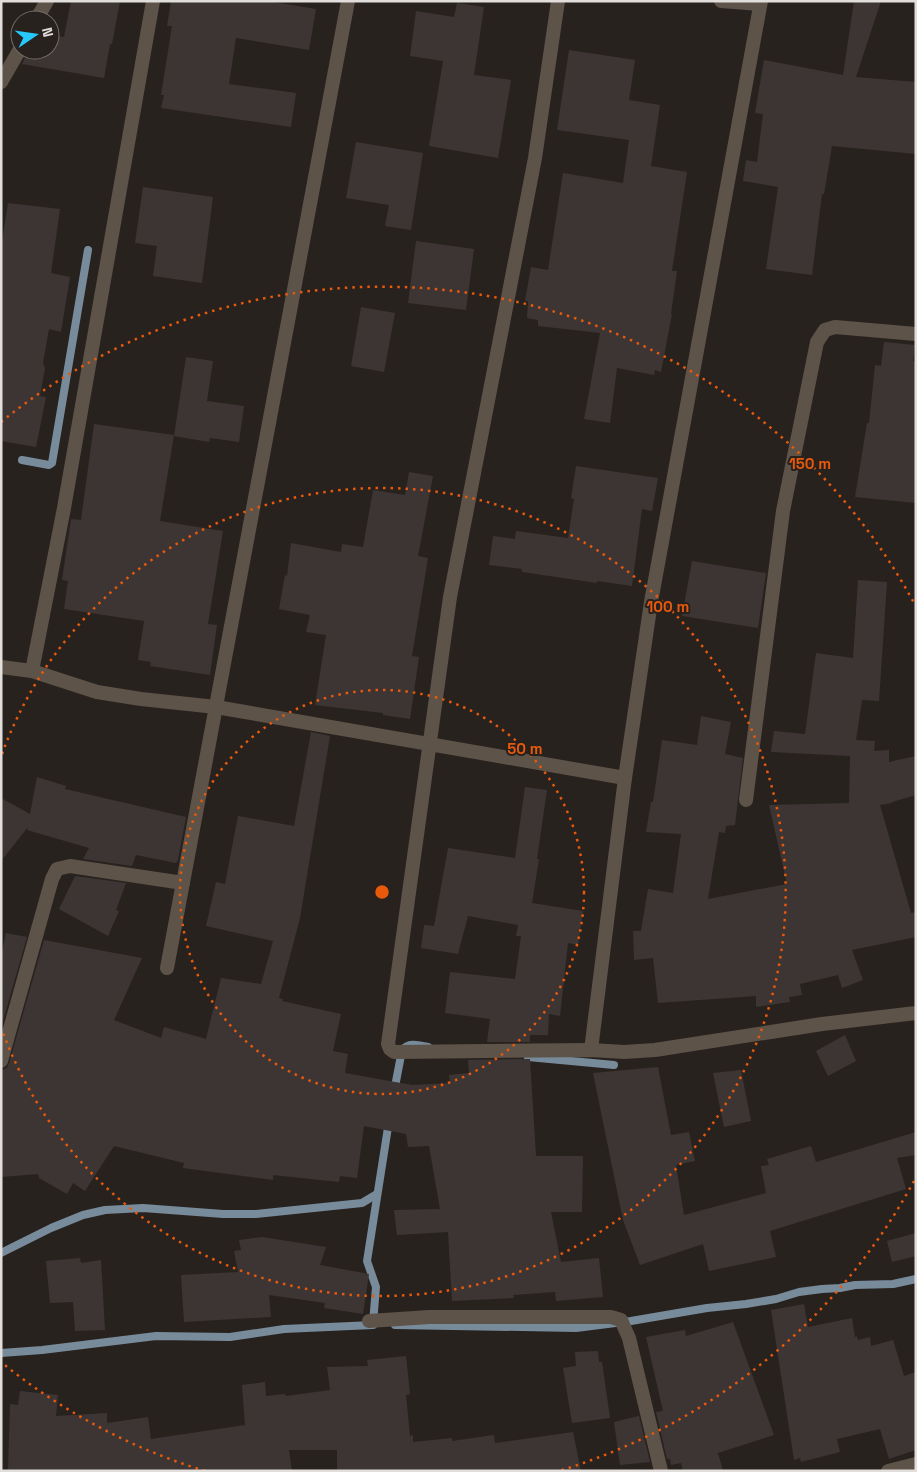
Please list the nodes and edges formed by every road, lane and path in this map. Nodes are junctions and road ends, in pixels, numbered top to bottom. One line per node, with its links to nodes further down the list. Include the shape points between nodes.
1 (153, 1): 10 (street, via 64,508)
2 (348, 1): 11 (street)
3 (558, 1): 12 (street, via 536,158 450,597)
4 (721, 1): 5 (street)
5 (760, 3): 13 (street, via 651,602)
6 (14, 60): 7 (street)
7 (1, 82)
8 (916, 334): 14 (street, via 835,327 825,330 817,342 783,511)
9 (1, 667): 10 (street)
10 (32, 670): 11 (street, via 97,692)
11 (216, 707): 12 (street); 15 (street)
12 (429, 745): 13 (street); 18 (street, via 388,1044 390,1049 394,1052)
13 (626, 778): 18 (street)
14 (746, 800)
15 (184, 883): 16 (street); 19 (street, via 70,866 57,869)
16 (167, 968)
17 (916, 1013): 18 (street, via 655,1050)
18 (591, 1050)
19 (1, 1061)
20 (369, 1321): 22 (street, via 429,1317 611,1317 621,1320 629,1338)
21 (916, 1464): 23 (street)
22 (661, 1471)
23 (888, 1471)

